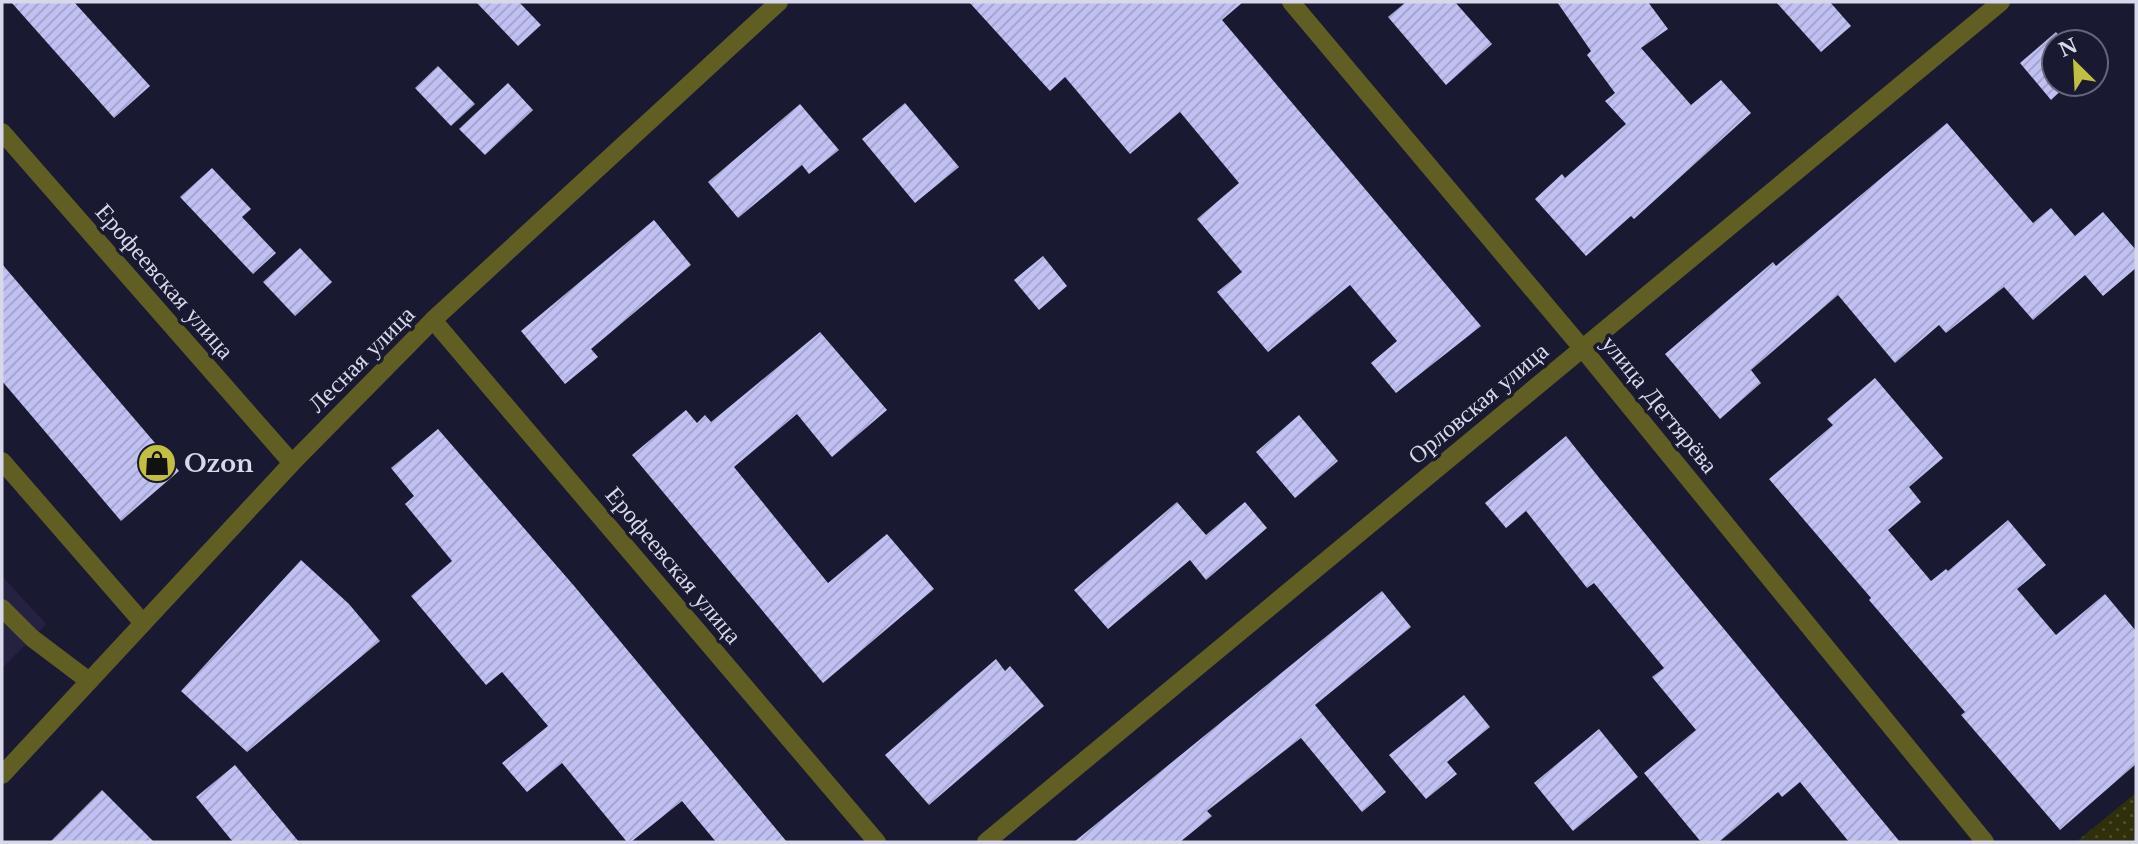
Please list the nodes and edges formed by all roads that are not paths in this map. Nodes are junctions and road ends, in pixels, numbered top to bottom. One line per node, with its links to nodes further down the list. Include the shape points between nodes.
1 (779, 2): 5 (street, Лесная улица)
2 (1291, 2): 6 (street, улица Дегтярёва)
3 (2001, 2): 6 (street, Орловская улица)
4 (2, 132): 8 (street, Ерофеевская улица)
5 (433, 320): 8 (street, Лесная улица); 13 (street, Ерофеевская улица)
6 (1582, 348): 14 (street, Орловская улица); 15 (street, улица Дегтярёва)
7 (2, 461): 10 (street)
8 (292, 463): 10 (street, Лесная улица)
9 (2, 608): 11 (street, via 32,638)
10 (143, 623): 11 (street, Лесная улица)
11 (89, 681): 12 (street, Лесная улица)
12 (2, 775)
13 (877, 842)
14 (986, 842)
15 (1985, 842)

